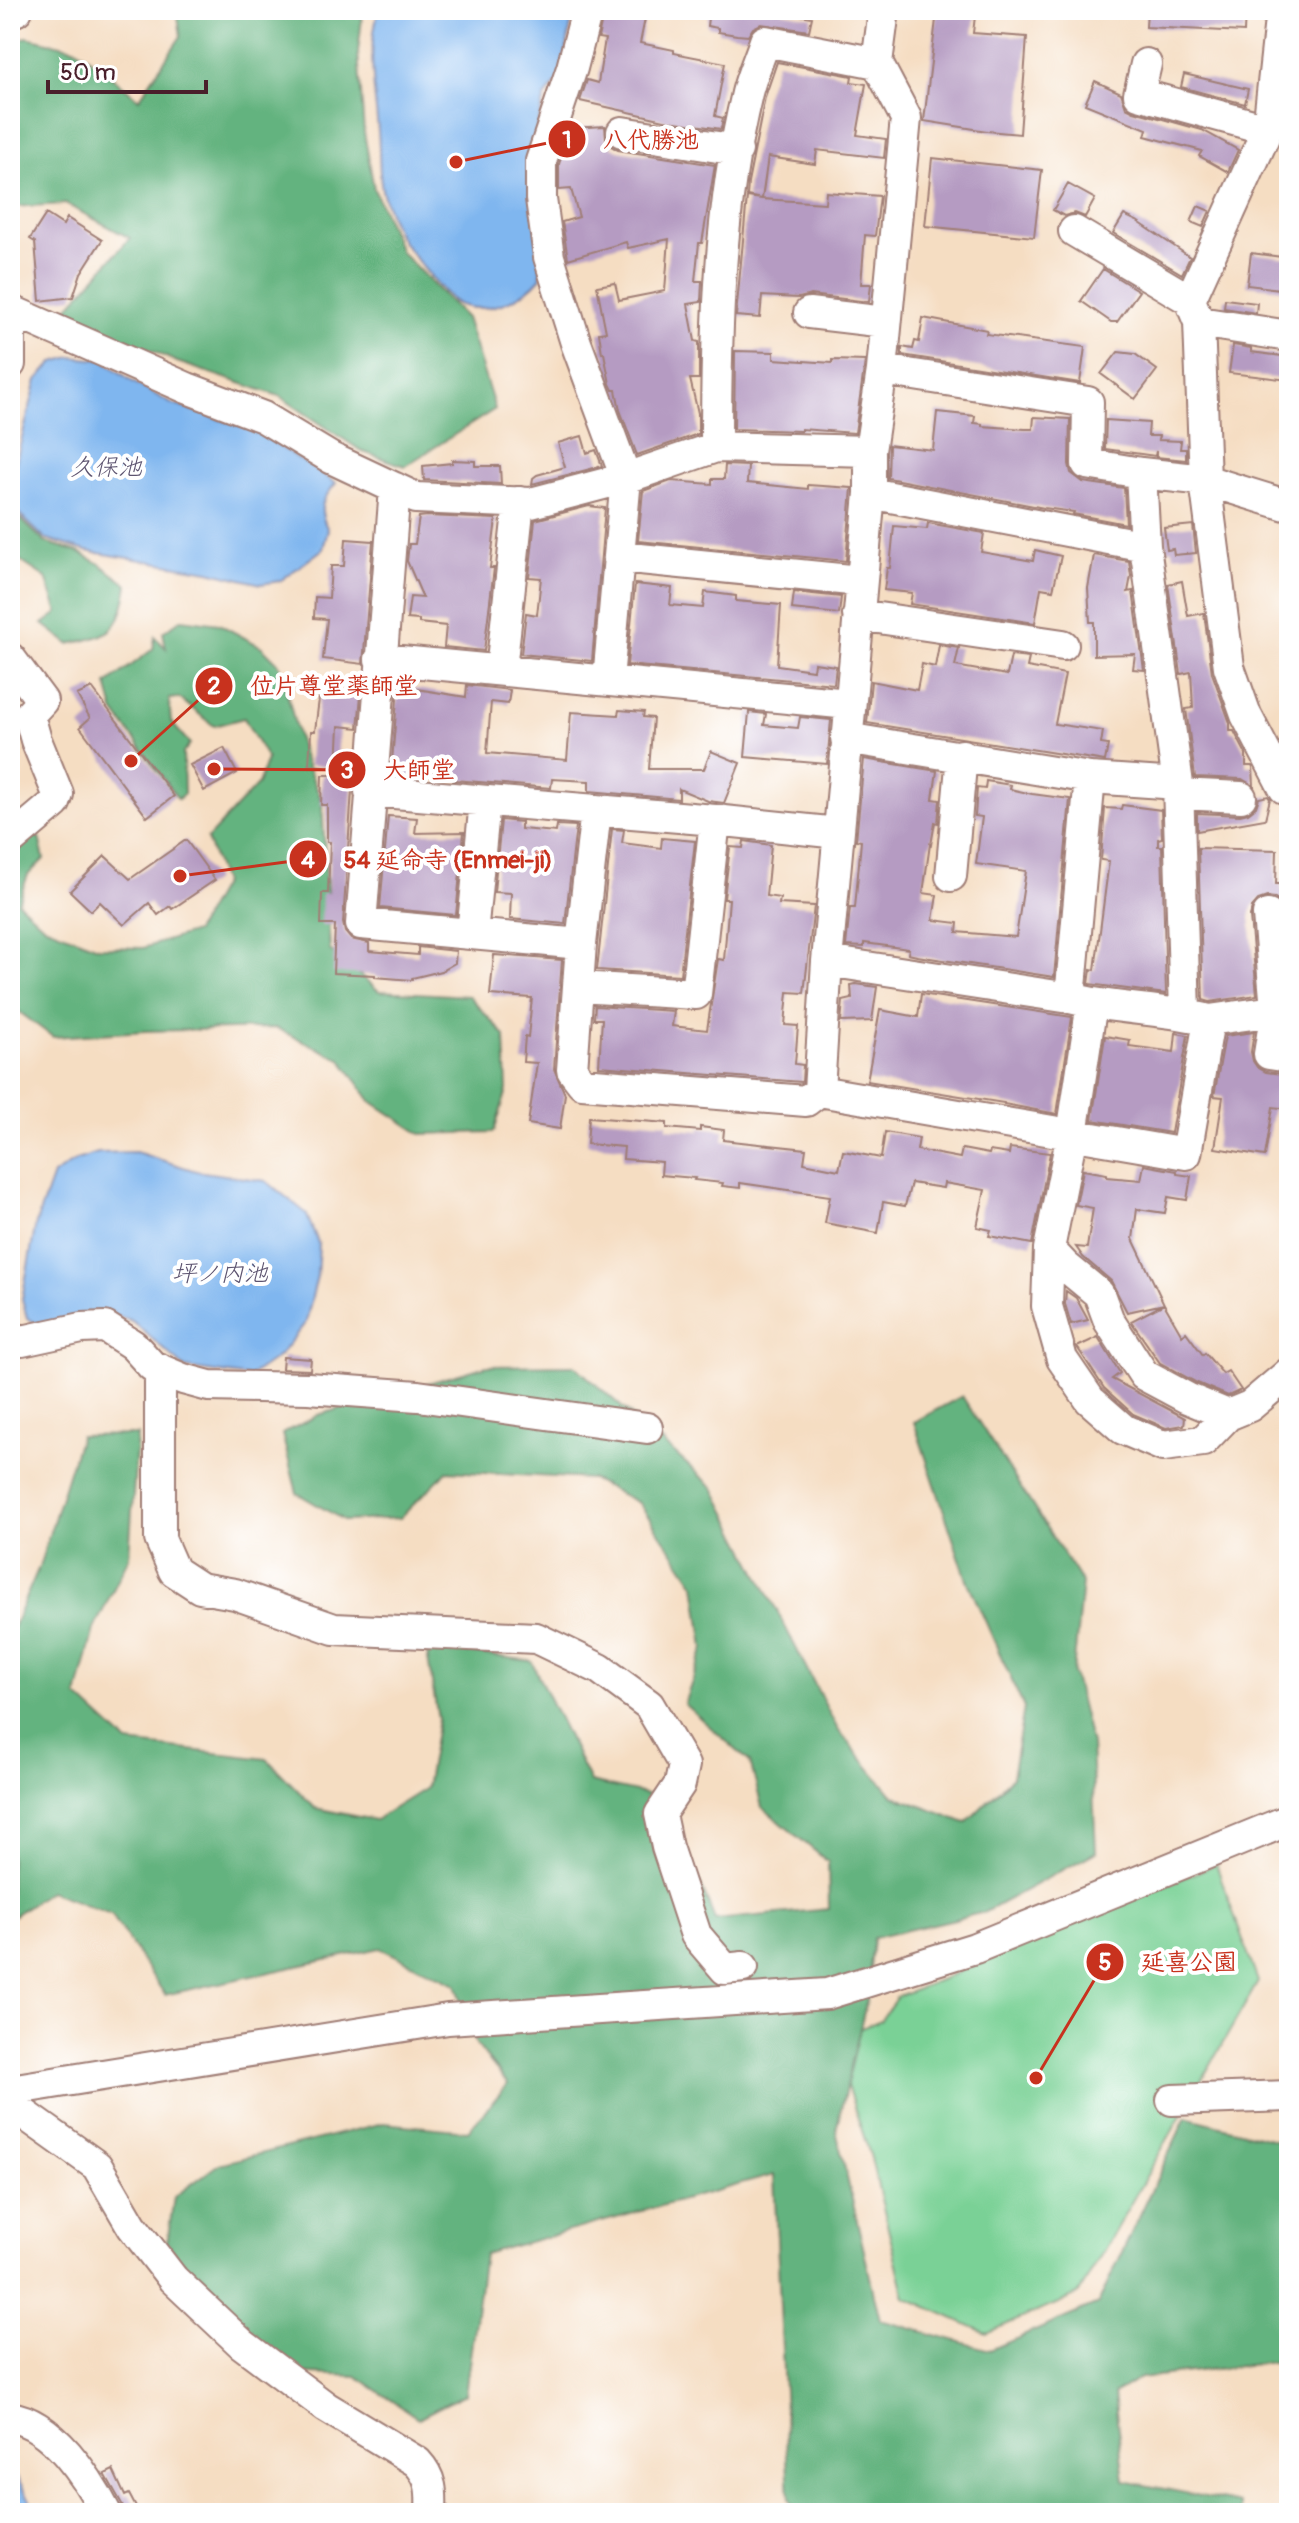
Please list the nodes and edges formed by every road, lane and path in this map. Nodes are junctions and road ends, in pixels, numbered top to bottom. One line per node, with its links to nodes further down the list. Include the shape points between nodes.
1 (17, 10): 4 (street)
2 (884, 10): 6 (street)
3 (1281, 10): 8 (street)
4 (10, 13)
5 (585, 14): 22 (street, via 541,161 541,199 549,257)
6 (877, 63): 10 (street, via 765,41 747,91); 15 (street, via 906,118)
7 (1146, 64): 8 (street, via 1139,94)
8 (1275, 118): 13 (street)
9 (622, 132): 10 (street)
10 (737, 150): 19 (street, via 720,270)
11 (1074, 231): 13 (street)
12 (10, 310): 17 (street); 24 (street, via 263,417)
13 (1194, 311): 16 (street); 23 (street)
14 (809, 313): 15 (street)
15 (885, 322): 18 (street)
16 (1289, 336)
17 (10, 364)
18 (882, 370): 20 (street); 21 (street, via 1088,402 1087,464)
19 (716, 447): 20 (street); 22 (street)
20 (870, 451): 25 (street)
21 (1141, 473): 23 (street); 28 (street)
22 (626, 478): 26 (street); 29 (street)
23 (1205, 480): 27 (street); 41 (street, via 1229,667 1246,715)
24 (395, 488): 26 (street, via 416,498); 34 (street)
25 (870, 493): 28 (street); 30 (street)
26 (519, 502): 35 (street)
27 (1289, 506)
28 (1145, 546): 42 (street)
29 (620, 557): 30 (street); 36 (street)
30 (860, 581): 31 (street)
31 (858, 615): 32 (street); 37 (street)
32 (1063, 645)
33 (10, 658): 49 (street, via 42,701 29,715 58,794 55,803)
34 (380, 659): 35 (street); 43 (street)
35 (501, 670): 36 (street)
36 (608, 680): 37 (street)
37 (849, 704): 38 (street)
38 (846, 738): 39 (street); 48 (street)
39 (962, 755): 40 (street); 50 (street)
40 (1090, 778): 42 (street); 56 (street)
41 (1284, 788)
42 (1179, 789): 44 (street); 58 (street)
43 (370, 791): 45 (street); 52 (street, via 361,924)
44 (1241, 797)
45 (485, 801): 46 (street); 52 (street)
46 (596, 810): 47 (street); 53 (street)
47 (715, 820): 48 (street); 55 (street, via 696,994)
48 (838, 833): 54 (street)
49 (10, 841)
50 (951, 876)
51 (1268, 915): 57 (street)
52 (472, 934): 53 (street)
53 (581, 944): 55 (street)
54 (827, 961): 56 (street); 60 (street)
55 (578, 987): 60 (street, via 572,1070 582,1083 806,1101)
56 (1081, 1000): 58 (street); 61 (street)
57 (1283, 1010): 58 (street); 59 (street, via 1269,1054)
58 (1197, 1016): 61 (street, via 1186,1154)
59 (1289, 1057)
60 (819, 1091): 61 (street)
61 (1072, 1134): 62 (street)
62 (1049, 1249): 66 (street, via 1099,1294 1109,1321 1144,1375); 66 (street, via 1047,1306 1062,1359 1090,1400 1123,1429 1163,1446 1203,1441)
63 (12, 1338): 64 (street, via 22,1341 105,1327)
64 (160, 1369): 67 (street, via 209,1386 418,1396); 69 (street, via 160,1539 174,1571 200,1588 235,1594 334,1629 536,1638 600,1669 649,1705 684,1765 680,1784 660,1814 667,1847 696,1935 725,1969)
65 (1289, 1373): 66 (street, via 1250,1406)
66 (1228, 1415)
67 (647, 1428)
68 (1289, 1820): 70 (street, via 975,1948 827,1994 448,2019)
69 (743, 1967)
70 (10, 2090)
71 (1289, 2096): 72 (street)
72 (1172, 2100)
73 (10, 2104): 76 (street, via 97,2166 132,2226 173,2279 242,2344 326,2407 417,2462 429,2475)
74 (10, 2417): 75 (street, via 47,2433)
75 (106, 2513)
76 (431, 2513)

